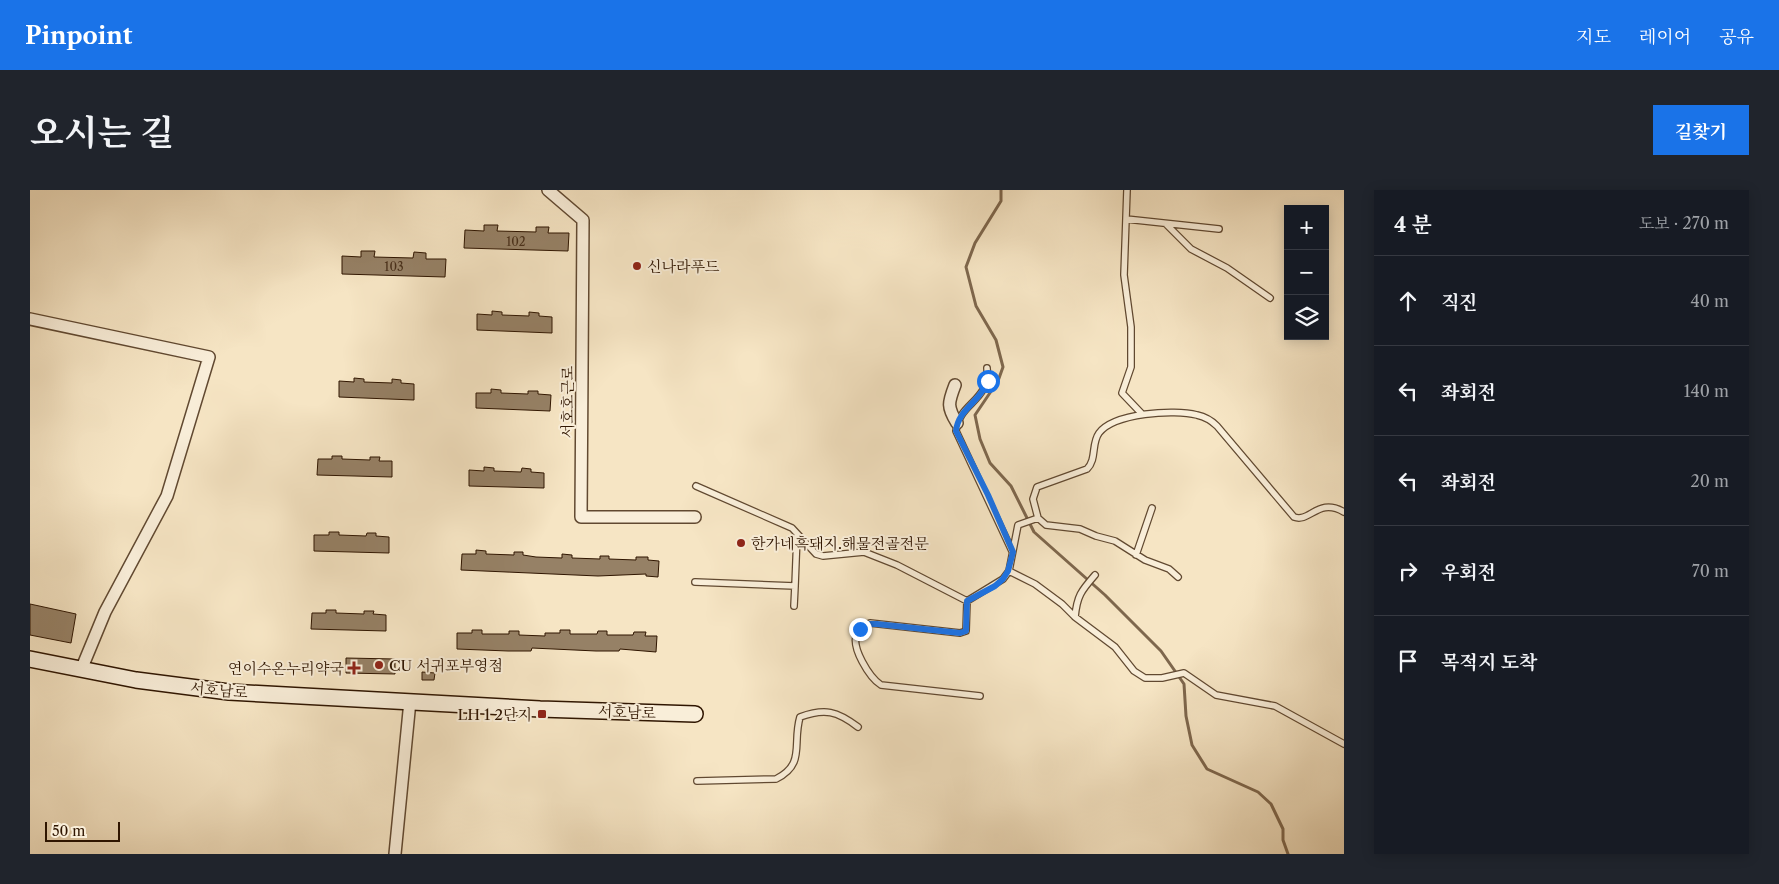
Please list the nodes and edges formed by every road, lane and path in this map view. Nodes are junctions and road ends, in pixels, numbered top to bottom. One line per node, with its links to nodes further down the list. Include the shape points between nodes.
1 (548, 190): 15 (street, 서호호근로, via 583,220 580,517)
2 (1127, 190): 3 (lane)
3 (1126, 219): 4 (lane); 10 (lane, via 1124,275 1131,327 1131,367 1122,393)
4 (1166, 224): 5 (lane); 6 (lane, via 1191,249 1228,268)
5 (1220, 230)
6 (1270, 298)
7 (30, 319): 29 (street, via 209,357 167,496 105,612)
8 (987, 368): 11 (lane, via 986,387)
9 (955, 385): 11 (street, via 949,410)
10 (1142, 414): 14 (lane, via 1177,413 1208,418 1297,518 1328,507); 16 (lane, via 1099,432 1092,464 1087,468 1037,487 1033,499)
11 (957, 423): 18 (lane, via 956,431)
12 (696, 486): 17 (lane, via 784,524)
13 (1152, 508): 19 (lane)
14 (1344, 512)
15 (694, 517)
16 (1036, 518): 18 (lane, via 1018,525); 19 (lane, via 1046,525 1080,529 1115,541)
17 (797, 535): 24 (lane); 25 (lane, via 816,554 864,552)
18 (1013, 552): 20 (lane)
19 (1136, 555): 22 (lane, via 1168,568)
20 (1008, 571): 25 (lane, via 995,586); 27 (lane, via 1035,584)
21 (1095, 575): 27 (lane, via 1077,600)
22 (1178, 577)
23 (695, 582): 24 (lane)
24 (795, 586): 26 (lane)
25 (967, 601): 30 (lane, via 966,631 870,624 856,634 856,647 871,677 881,685)
26 (794, 606)
27 (1075, 617): 34 (lane, via 1115,647 1134,671 1145,678 1184,674 1216,695 1275,706)
28 (30, 659): 29 (main road, 서호남로)
29 (81, 670): 31 (main road, 서호남로, via 229,692)
30 (980, 696)
31 (410, 701): 32 (main road, 서호남로); 36 (street)
32 (696, 714)
33 (858, 728): 35 (lane, via 845,717 832,712 815,712 800,717 796,760 788,774 771,780)
34 (1344, 744)
35 (697, 781)
36 (395, 854)

